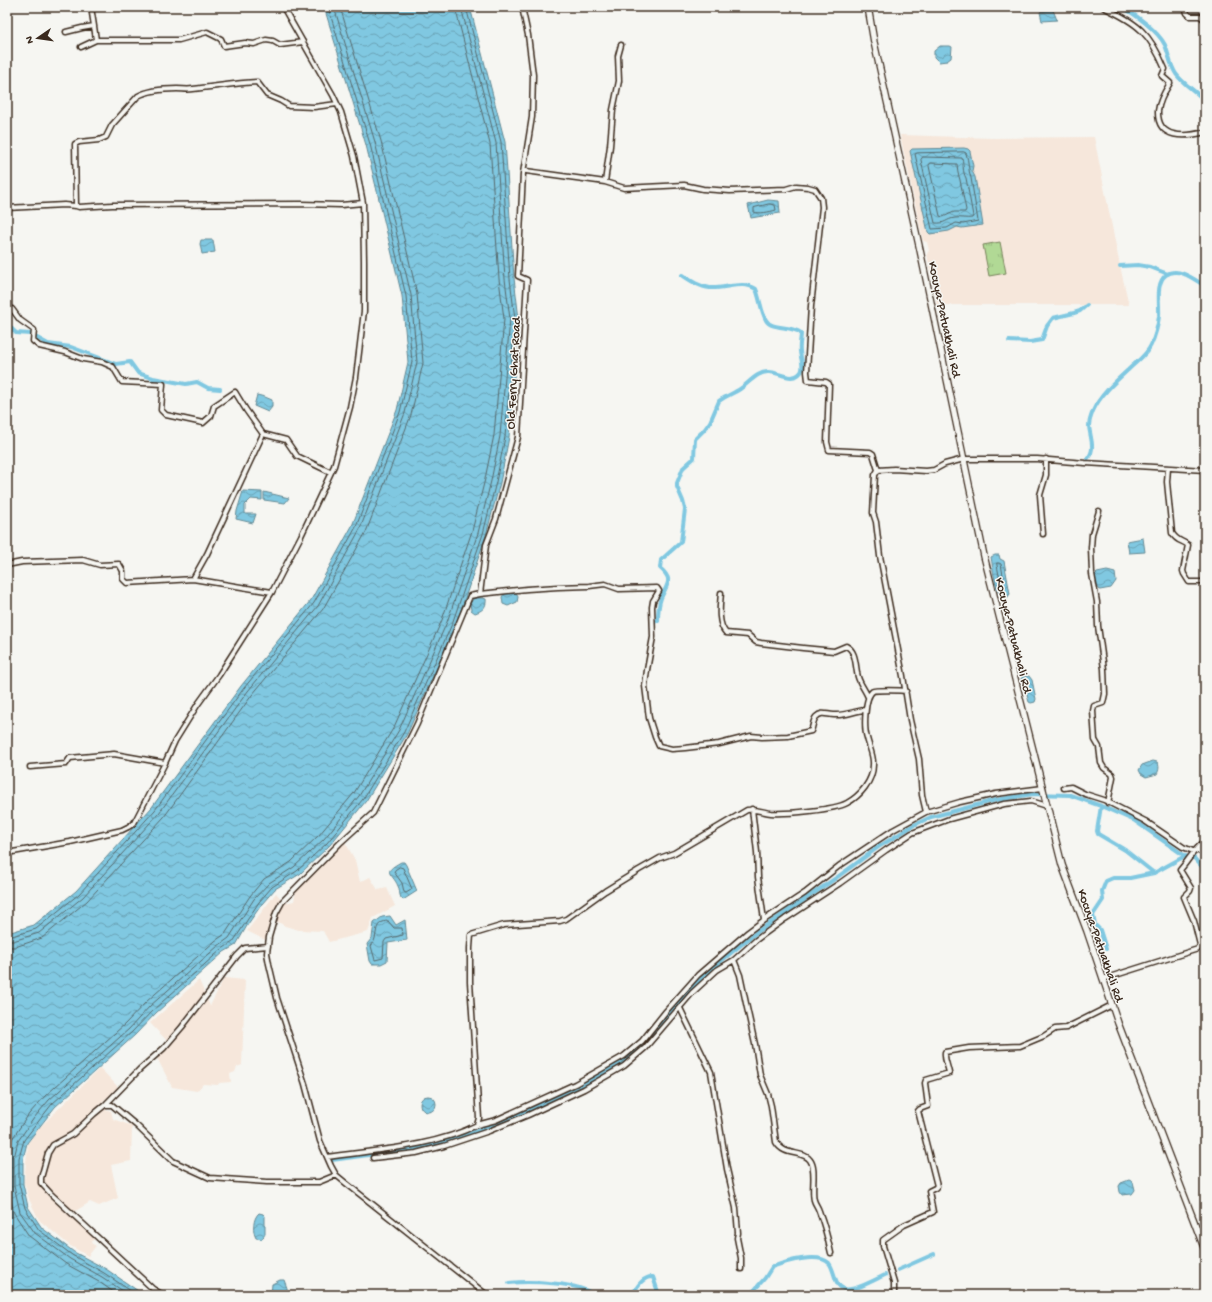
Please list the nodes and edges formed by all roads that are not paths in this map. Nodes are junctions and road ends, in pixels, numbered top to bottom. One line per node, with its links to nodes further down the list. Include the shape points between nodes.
1 (91, 7): 8 (street)
2 (283, 7): 11 (street)
3 (522, 7): 36 (street, Old Ferry Ghat Road, via 533,75 532,116 523,173 518,276 527,280 518,437 496,519 486,545)
4 (868, 7): 23 (main road, Kocuya-Patuakhali Rd)
5 (1103, 7): 15 (street, via 1127,18 1145,33 1158,52 1165,69 1162,76 1170,82 1158,110 1164,129 1179,136)
6 (1185, 7): 7 (street, via 1190,16 1200,16)
7 (1205, 20)
8 (94, 26): 9 (street); 10 (street)
9 (66, 32)
10 (96, 40): 11 (street, via 179,40 207,32 221,39 224,46 254,44 266,40 280,45); 13 (street)
11 (303, 42): 14 (street)
12 (621, 44): 17 (street, via 618,56 619,81)
13 (81, 47)
14 (337, 104): 18 (street, via 354,156); 19 (street, via 314,107 289,106 267,95 257,82 189,90 161,90 142,94 112,125 106,138 75,144)
15 (1205, 132)
16 (526, 171): 17 (street)
17 (605, 182): 26 (street, via 624,188 684,185 730,191 786,189 796,186 815,189 821,198 822,207 811,306 808,380 829,384 826,442 829,450 870,452)
18 (363, 203): 19 (street); 28 (street, via 364,318 350,407 334,466)
19 (76, 206): 20 (street)
20 (7, 208)
21 (7, 309): 22 (street, via 12,309 20,320 33,328 34,342 39,346 102,362 113,367 122,382 163,384 161,410 166,415 203,423 211,416 214,406 235,392)
22 (263, 434): 28 (street, via 286,440 297,456); 32 (street)
23 (964, 459): 24 (street); 26 (street, via 934,470); 43 (main road, Kocuya-Patuakhali Rd, via 984,556)
24 (1046, 459): 25 (street); 30 (street, via 1046,475 1040,495)
25 (1168, 468): 27 (street); 33 (street, via 1172,533 1177,540 1188,545 1183,571 1189,582)
26 (878, 470): 37 (street, via 873,512)
27 (1205, 470)
28 (330, 472): 34 (street)
29 (1099, 511): 44 (street, via 1091,548 1105,694 1103,703 1094,706 1093,711 1095,740 1099,747 1101,763 1113,777)
30 (1043, 534)
31 (7, 565): 32 (street, via 22,562 83,560 100,564 119,564 123,571 123,580 127,583)
32 (193, 579): 34 (street)
33 (1205, 582)
34 (272, 592): 40 (street, via 198,704 175,741)
35 (721, 593): 38 (street, via 721,622 726,633 748,635 761,643 803,648 834,651 846,646 852,650 859,678)
36 (480, 594): 39 (street, via 605,584 619,589 657,588 659,591 652,607 653,637 645,686 649,718 659,746 685,748 719,744 751,736 797,734 811,731 815,717 820,714 846,715); 53 (street, via 470,596 417,724 373,813 282,902 276,913)
37 (906, 691): 38 (street, via 878,690 873,691); 47 (street)
38 (868, 697): 39 (street)
39 (865, 710): 46 (street, via 866,737 874,766 864,789 846,803 831,807 786,813)
40 (165, 763): 41 (street, via 114,754 70,758 66,764); 49 (street, via 134,823 128,827 70,842)
41 (30, 767)
42 (1064, 788): 44 (street, via 1075,788)
43 (1043, 790): 45 (main road, Kocuya-Patuakhali Rd); 47 (street, via 972,799)
44 (1108, 803): 50 (street, via 1145,821)
45 (1046, 805): 54 (street, via 1031,801 1004,804 949,819 912,833 785,919); 55 (main road, Kocuya-Patuakhali Rd, via 1062,865)
46 (752, 809): 52 (street); 59 (street, via 639,870 566,919 504,925 471,935 470,988 475,1038 479,1118)
47 (926, 812): 52 (street, via 881,837)
48 (1205, 842): 50 (street)
49 (7, 853)
50 (1192, 853): 51 (street, via 1201,851); 55 (street, via 1180,870 1191,888 1184,897 1194,920 1200,945 1198,949)
51 (1205, 856)
52 (764, 920): 59 (street, via 702,972 642,1041 624,1056 575,1084 496,1120)
53 (268, 946): 58 (street, via 245,948 164,1048); 60 (street, via 269,964 278,998 320,1141)
54 (734, 960): 57 (street, via 719,968 701,984); 64 (street, via 748,1008 760,1075 771,1106 776,1142 787,1152 804,1156 811,1162 814,1200)
55 (1103, 980): 56 (main road, Kocuya-Patuakhali Rd)
56 (1112, 1006): 63 (main road, Kocuya-Patuakhali Rd); 68 (street, via 1020,1046 969,1048 945,1052 948,1073 926,1080 928,1106 918,1111 937,1186 929,1191 933,1212 904,1225 883,1240 882,1246 894,1283)
57 (680, 1008): 61 (street, via 634,1058 584,1089 516,1120 460,1141 416,1153); 65 (street, via 711,1072 736,1208)
58 (105, 1105): 62 (street, via 112,1105 173,1161 210,1178 319,1182); 66 (street, via 73,1134 53,1145 48,1153 41,1183 153,1289)
59 (477, 1125): 60 (street, via 448,1137 430,1141)
60 (327, 1156): 62 (street)
61 (373, 1158)
62 (336, 1176): 67 (street)
63 (1205, 1250)
64 (831, 1253)
65 (741, 1269)
66 (163, 1295)
67 (487, 1295)
68 (894, 1295)

